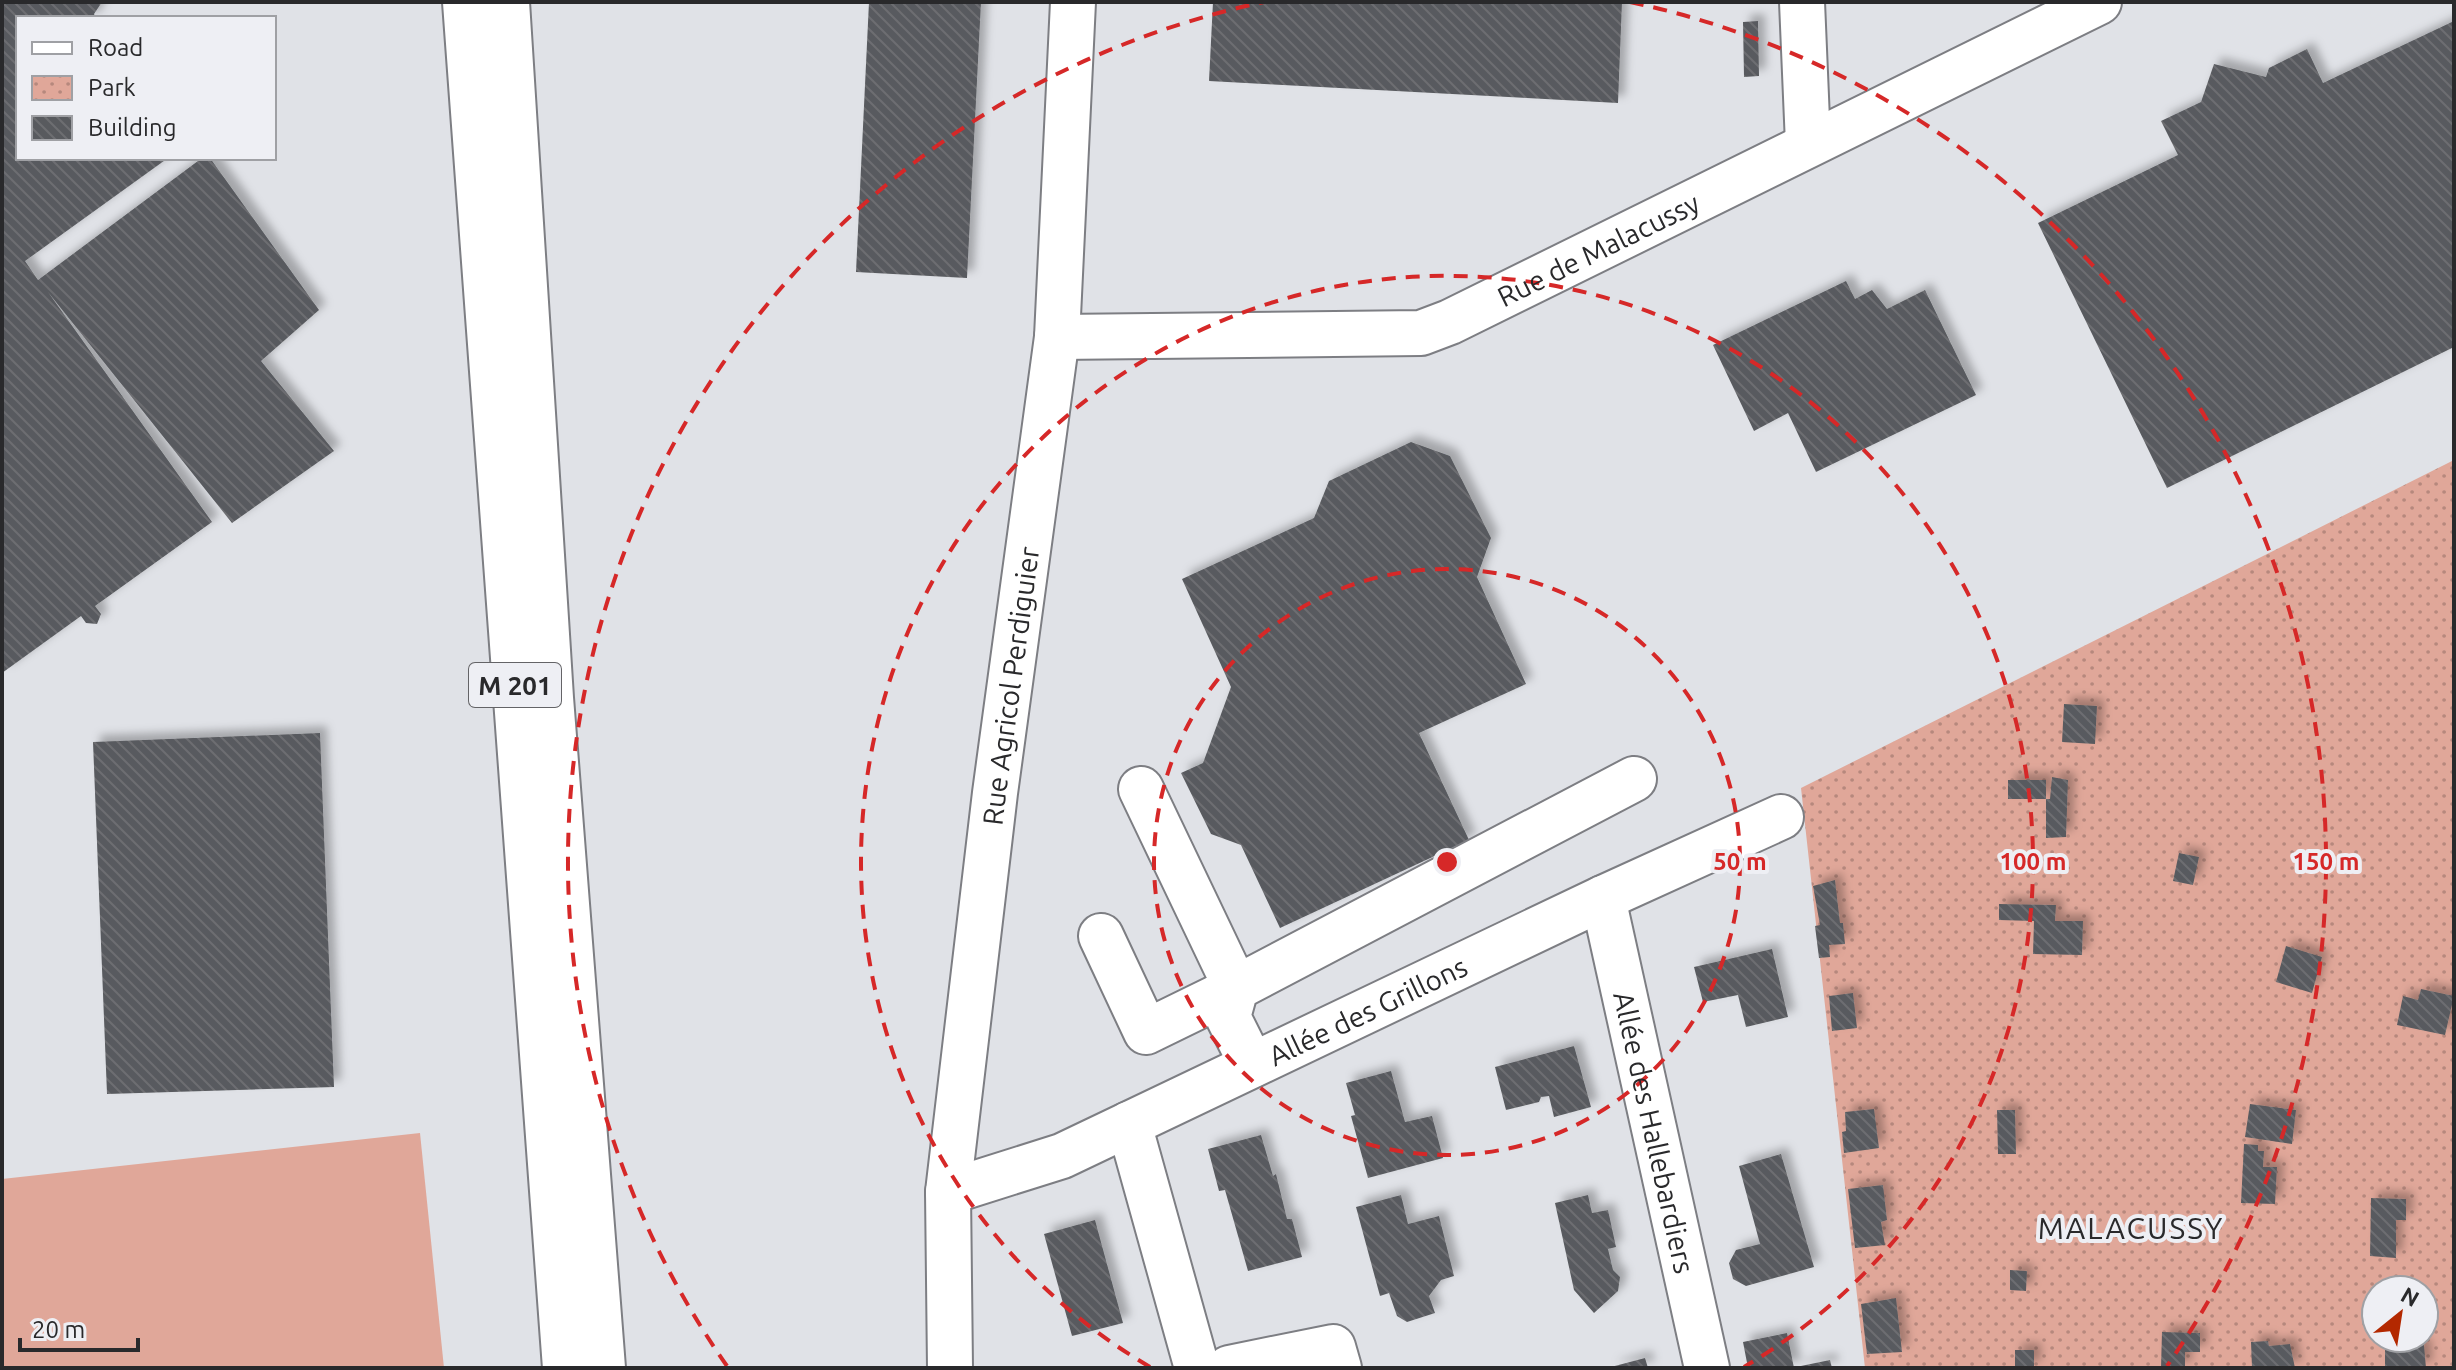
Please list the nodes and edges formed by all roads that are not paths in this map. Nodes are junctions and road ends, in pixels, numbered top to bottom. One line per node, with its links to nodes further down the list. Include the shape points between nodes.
1 (465, 2): 17 (main road, M 201)
2 (507, 2): 18 (main road, M 201, via 551,698)
3 (1073, 2): 7 (main road, Rue Agricol Perdiguier)
4 (1802, 2): 6 (main road)
5 (2099, 2): 6 (main road, Rue de Malacussy)
6 (1808, 144): 7 (main road, Rue de Malacussy, via 1421,333)
7 (1057, 337): 16 (main road, Rue Agricol Perdiguier)
8 (1634, 779): 13 (main road)
9 (1141, 789): 13 (main road)
10 (1781, 817): 11 (main road, Allée des Grillons)
11 (1603, 898): 14 (main road, Allée des Grillons); 23 (main road, Allée des Hallebardiers)
12 (1101, 936): 13 (main road, via 1146,1032)
13 (1236, 988): 14 (main road, via 1228,1017)
14 (1252, 1065): 15 (main road, Allée des Grillons)
15 (1129, 1124): 16 (main road, Allée des Grillons, via 1062,1156); 20 (main road)
16 (948, 1192): 19 (main road, Rue Agricol Perdiguier)
17 (565, 1368)
18 (603, 1368)
19 (950, 1368)
20 (1197, 1368)
21 (1229, 1368): 22 (main road, via 1333,1347)
22 (1339, 1368)
23 (1707, 1368)

